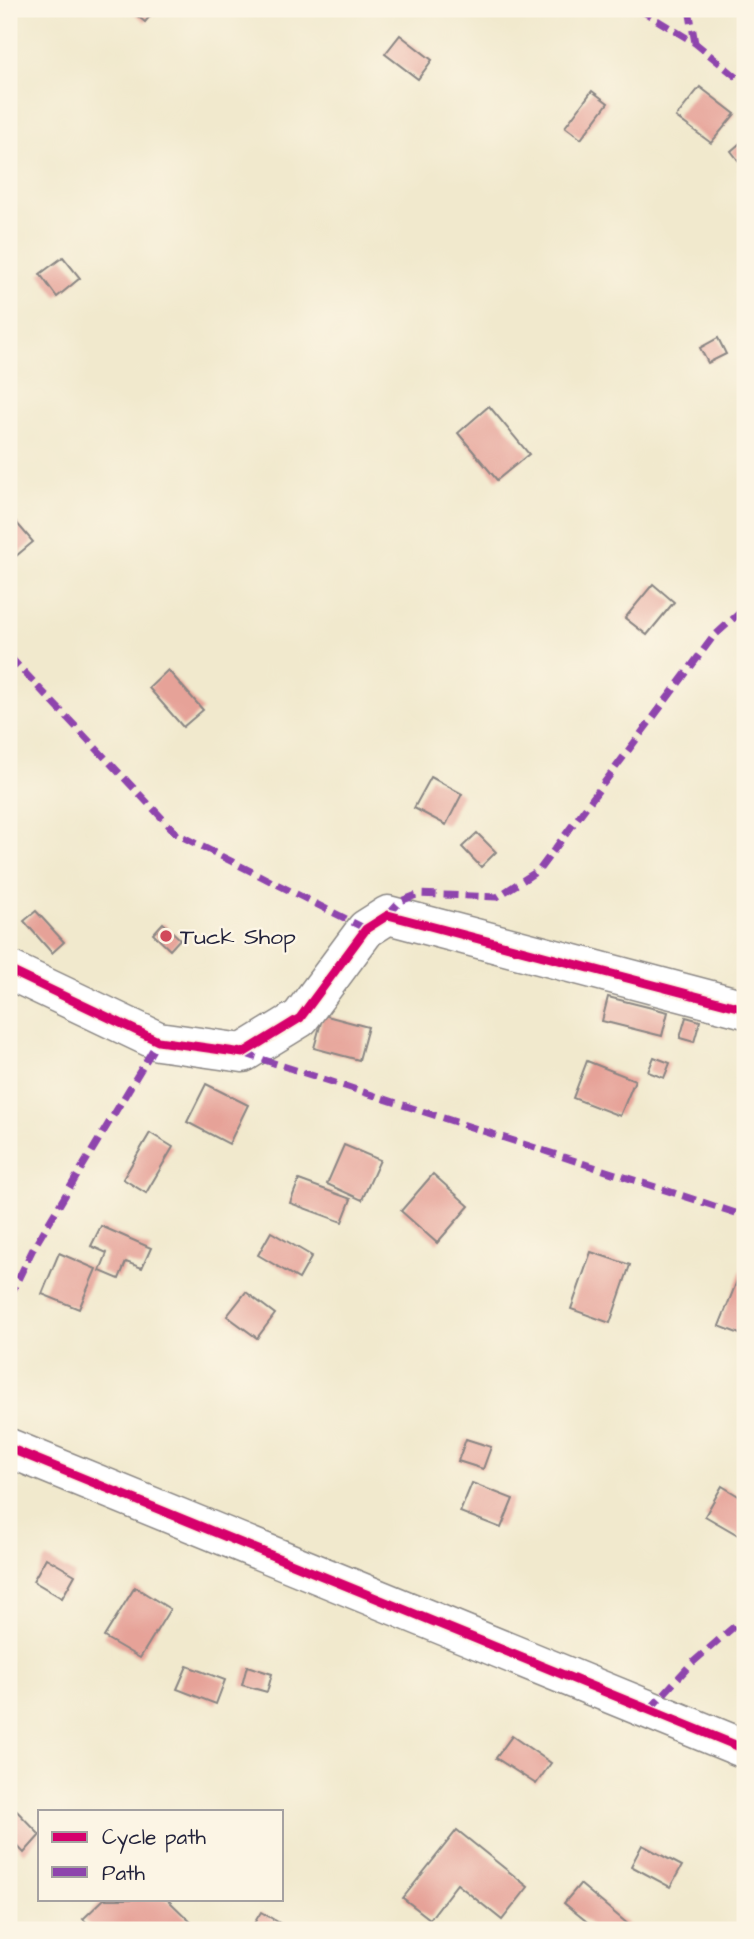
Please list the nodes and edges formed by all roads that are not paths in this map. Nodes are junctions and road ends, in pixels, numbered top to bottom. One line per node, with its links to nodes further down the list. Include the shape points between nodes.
1 (9, 970): 2 (street, via 158,1041 243,1053 300,1017 366,929 388,915)
2 (745, 1009)
3 (9, 1448): 4 (street)
4 (745, 1749)

